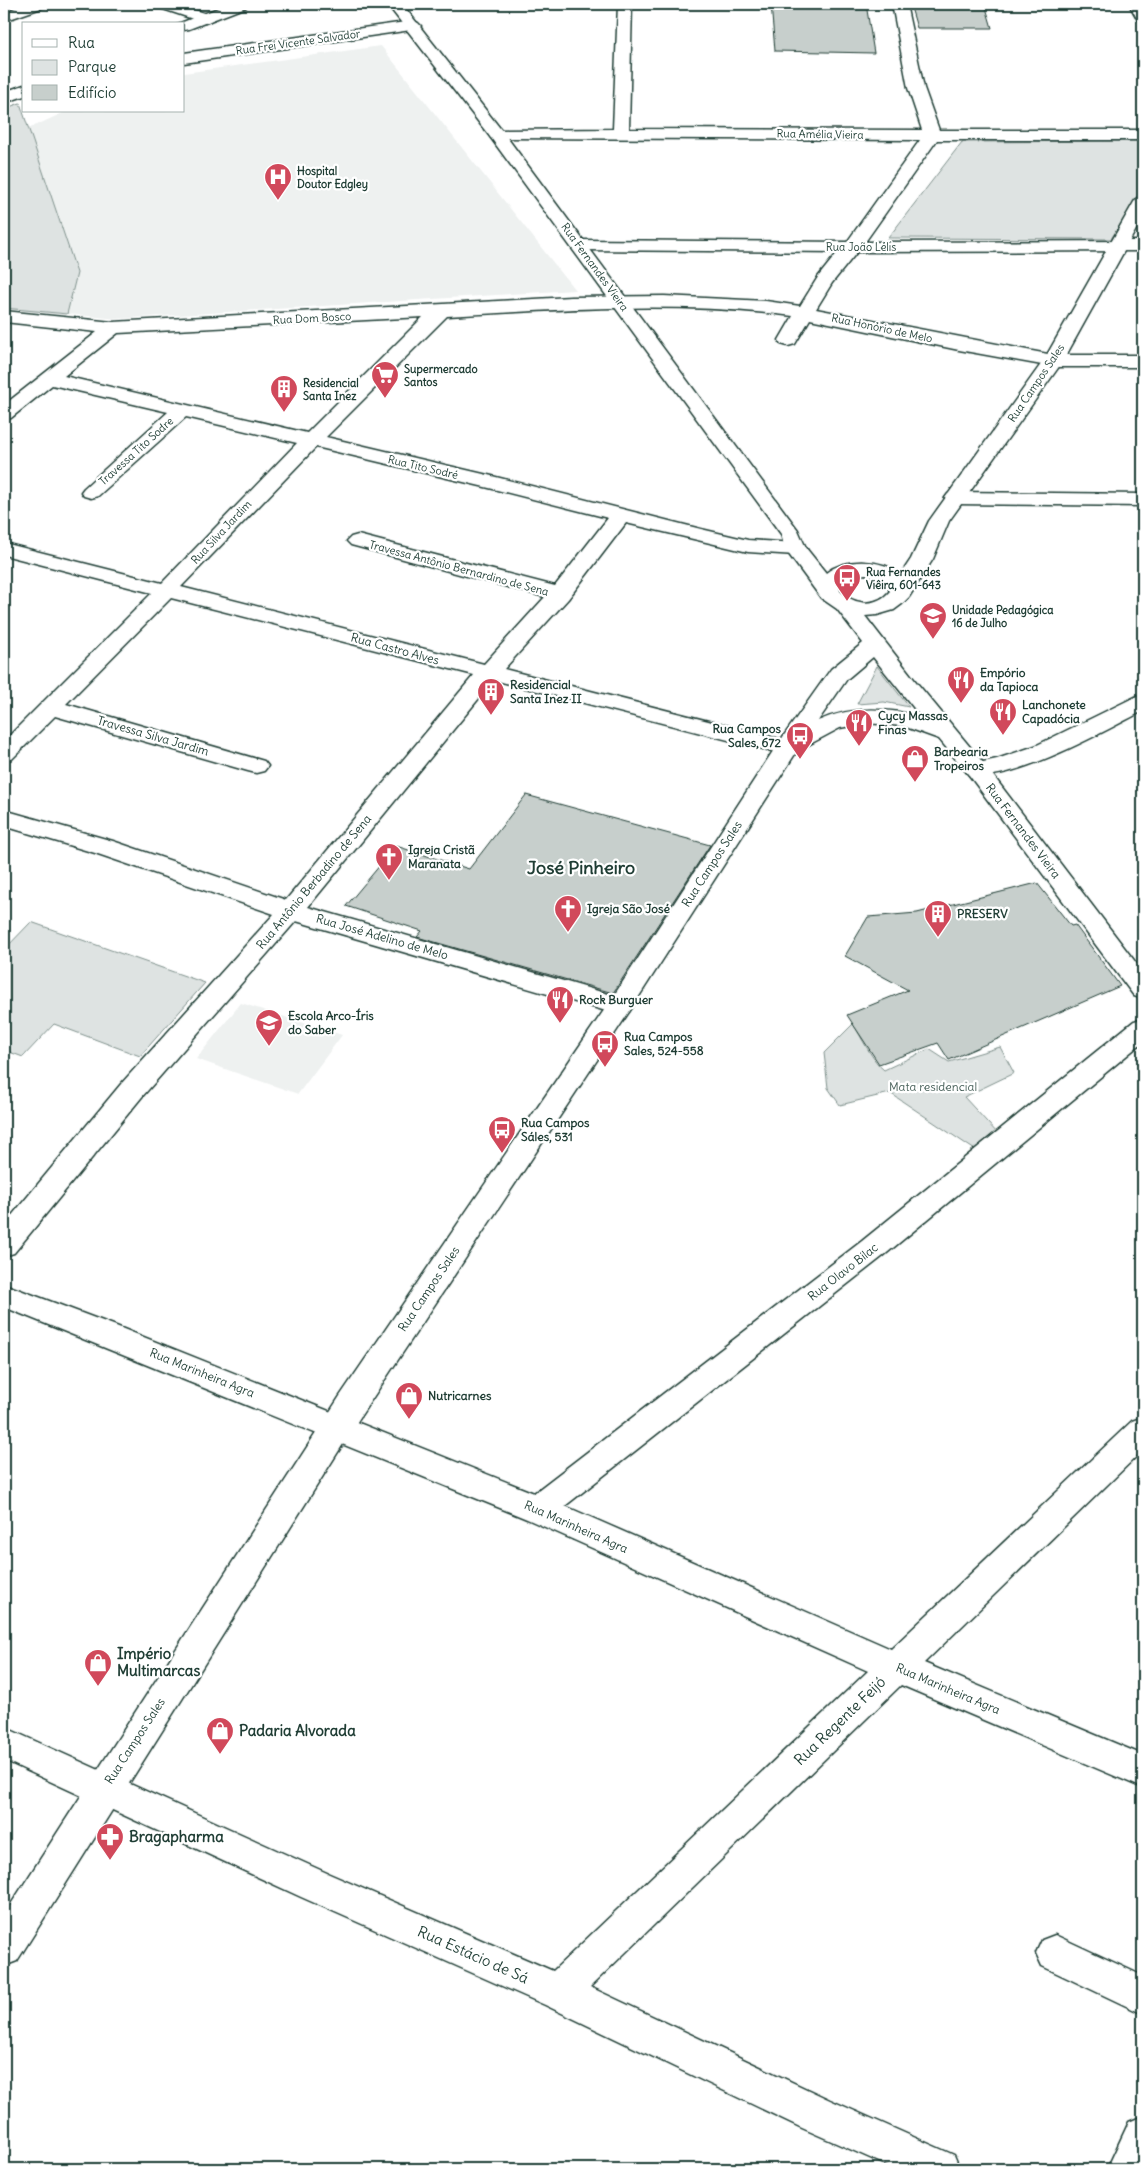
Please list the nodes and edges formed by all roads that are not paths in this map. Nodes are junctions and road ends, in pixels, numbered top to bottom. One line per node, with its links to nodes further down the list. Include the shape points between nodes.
1 (39, 4): 8 (street)
2 (162, 4): 10 (street)
3 (241, 4): 10 (street)
4 (394, 4): 12 (street, Rua Fernandes Vieira)
5 (625, 4): 16 (street)
6 (899, 4): 18 (street, via 916,88)
7 (1136, 4): 9 (street)
8 (4, 17)
9 (1143, 17)
10 (205, 18): 11 (street)
11 (185, 26)
12 (413, 26): 13 (street, Rua Frei Vicente Salvador); 17 (street, Rua Fernandes Vieira)
13 (185, 58)
14 (22, 91): 15 (street)
15 (4, 98)
16 (621, 132): 17 (street, Rua Amélia Vieira); 18 (street, Rua Amélia Vieira)
17 (497, 135): 21 (street, Rua Fernandes Vieira)
18 (932, 135): 19 (street, Rua Amélia Vieira); 23 (street)
19 (1143, 135)
20 (1143, 202): 24 (street, Rua Campos Sales)
21 (579, 245): 23 (street, Rua João Lélis); 25 (street, Rua Fernandes Vieira)
22 (1143, 246): 24 (street, Rua João Lélis)
23 (852, 247): 24 (street, Rua João Lélis); 27 (street, via 824,281)
24 (1116, 247): 31 (street, Rua Campos Sales)
25 (620, 302): 26 (street, Rua Dom Bosco); 27 (street, Rua Honório de Melo, via 664,301); 42 (street, Rua Fernandes Vieira)
26 (441, 311): 29 (street, Rua Dom Bosco); 36 (street, Rua Silva Jardim)
27 (805, 312): 30 (street); 31 (street, Rua Honório de Melo)
28 (4, 316): 29 (street, Rua Dom Bosco)
29 (113, 328): 33 (street)
30 (788, 340)
31 (1053, 361): 32 (street, Rua Honório de Melo); 38 (street, Rua Campos Sales)
32 (1143, 361)
33 (50, 379): 34 (street, Rua Tito Sodré); 35 (street)
34 (182, 410): 36 (street, Rua Tito Sodré); 37 (street, Travessa Tito Sodre)
35 (4, 414)
36 (311, 439): 40 (street, Rua Tito Sodré); 48 (street, Rua Silva Jardim)
37 (91, 492)
38 (955, 498): 39 (street); 44 (street, Rua Campos Sales, via 939,521)
39 (1143, 500)
40 (620, 516): 42 (street, Rua Tito Sodré, via 732,543); 49 (street, Rua Antônio Berbadino de Sena)
41 (358, 541): 49 (street, Travessa Antônio Bernardino de Sena)
42 (793, 542): 45 (street, Rua Fernandes Vieira); 47 (street, Rua Fernandes Vieira)
43 (4, 549): 48 (street, Rua Castro Alves)
44 (922, 559): 46 (street); 50 (street, Rua Campos Sales)
45 (856, 568): 46 (street, Rua Fernandes Vieira); 47 (street, via 837,573)
46 (885, 573): 50 (street, via 900,585)
47 (827, 589): 51 (street, Rua Fernandes Vieira, via 832,597)
48 (165, 591): 53 (street, Rua Castro Alves); 55 (street, Rua Silva Jardim)
49 (560, 594): 53 (street, Rua Antônio Berbadino de Sena)
50 (899, 596): 51 (street, via 879,608); 52 (street, Rua Campos Sales)
51 (844, 604): 52 (street, Rua Fernandes Vieira)
52 (874, 642): 56 (street, Rua Fernandes Vieira); 57 (street, Rua Campos Sales, via 839,674)
53 (488, 673): 57 (street, Rua Castro Alves); 62 (street, Rua Antônio Berbadino de Sena)
54 (1143, 702): 60 (street, via 1038,755)
55 (50, 706): 58 (street, Rua Silva Jardim); 59 (street, Travessa Silva Jardim)
56 (949, 736): 57 (street, via 909,719 856,717 836,722); 60 (street, Rua Fernandes Vieira)
57 (787, 748): 64 (street, Rua Campos Sales)
58 (4, 754)
59 (256, 766)
60 (977, 770): 63 (street, Rua Fernandes Vieira)
61 (4, 818): 62 (street, Rua José Adelino de Melo, via 104,847)
62 (291, 911): 64 (street, Rua José Adelino de Melo); 66 (street, Rua Antônio Berbadino de Sena, via 131,1091)
63 (1143, 990)
64 (620, 1006): 68 (street, Rua Campos Sales)
65 (1143, 1028): 70 (street, Rua Olavo Bilac, via 872,1249)
66 (4, 1245)
67 (4, 1295): 68 (street, Rua Marinheira Agra)
68 (336, 1429): 70 (street, Rua Marinheira Agra); 74 (street, Rua Campos Sales)
69 (1143, 1430): 71 (street, Rua Regente Feijó)
70 (538, 1509): 71 (street, Rua Marinheira Agra, via 677,1573)
71 (897, 1667): 73 (street, Rua Marinheira Agra); 77 (street, Rua Regente Feijó)
72 (4, 1743): 74 (street, Rua Estácio de Sá)
73 (1140, 1765)
74 (106, 1788): 75 (street, Rua Campos Sales); 77 (street, Rua Estácio de Sá, via 314,1885)
75 (4, 1948)
76 (1055, 1953): 78 (street)
77 (558, 1992): 80 (street, Rua Estácio de Sá)
78 (1143, 1995)
79 (1143, 2136): 81 (street)
80 (940, 2169)
81 (1127, 2169)

